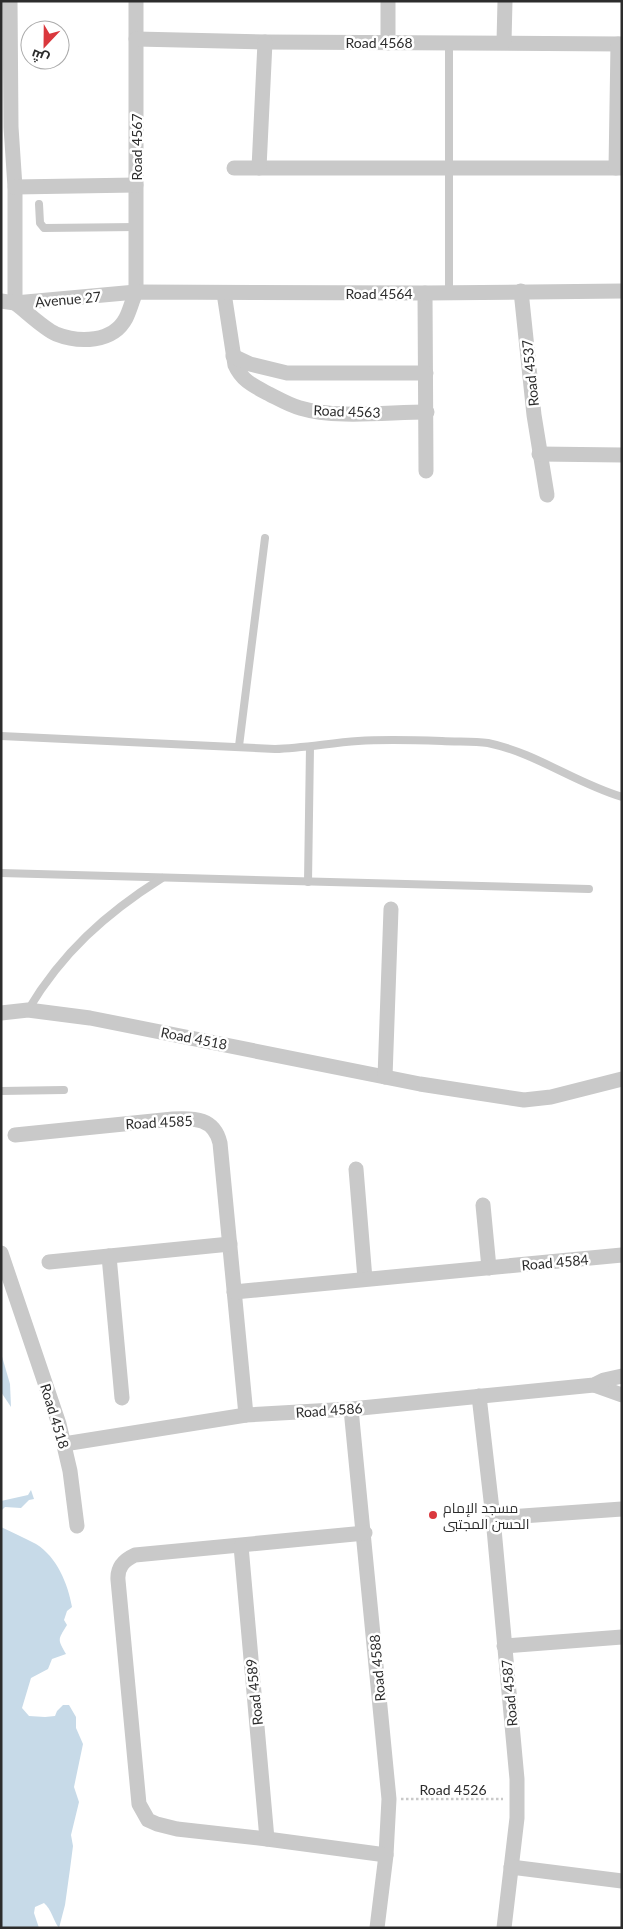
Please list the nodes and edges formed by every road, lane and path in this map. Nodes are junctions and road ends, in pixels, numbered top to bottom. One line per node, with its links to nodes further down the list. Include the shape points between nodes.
1 (10, 1): 11 (street)
2 (136, 1): 5 (street, Road 4567)
3 (388, 1): 9 (street)
4 (505, 1): 8 (street)
5 (136, 39): 6 (street, Road 4568); 16 (street, Road 4567)
6 (265, 42): 9 (street, Road 4568); 13 (street)
7 (449, 42): 8 (street, Road 4568); 9 (street, Road 4568); 14 (lane)
8 (504, 42): 10 (street, Road 4568)
9 (388, 43)
10 (620, 44): 15 (street)
11 (6, 127): 17 (street)
12 (234, 168): 13 (street)
13 (259, 168): 14 (street)
14 (448, 168): 15 (street); 25 (lane)
15 (619, 168)
16 (136, 185): 17 (street); 19 (street, Road 4567)
17 (15, 187): 26 (street)
18 (39, 204): 19 (lane, via 40,223 44,228)
19 (136, 227): 22 (street, Road 4567)
20 (521, 291): 21 (street, Road 4564); 25 (street, Road 4564); 30 (street, Road 4537)
21 (622, 291)
22 (136, 292): 23 (street, Road 4564); 26 (street, Avenue 27); 26 (street, via 119,327 94,339 80,340 55,333)
23 (224, 293): 24 (street, Road 4564); 27 (street, Road 4563)
24 (425, 293): 25 (street, Road 4564); 28 (street)
25 (449, 293)
26 (8, 302)
27 (233, 356): 28 (street, via 250,364 287,373); 29 (street, Road 4563, via 239,374 246,381 300,408 337,414)
28 (426, 374): 29 (street)
29 (427, 412): 32 (street)
30 (539, 454): 31 (street); 33 (street, Road 4537)
31 (622, 455)
32 (426, 471)
33 (547, 495)
34 (265, 538): 36 (lane)
35 (1, 736): 36 (lane)
36 (239, 746): 37 (lane)
37 (310, 747): 38 (lane, via 388,739 485,743 529,756); 41 (lane)
38 (622, 797)
39 (1, 873): 40 (lane)
40 (162, 878): 41 (lane); 44 (lane, via 79,942 44,983)
41 (308, 882): 42 (lane)
42 (589, 889)
43 (391, 909): 46 (street)
44 (28, 1010): 45 (street, Road 4518); 46 (street, Road 4518, via 90,1018)
45 (1, 1013)
46 (385, 1076): 47 (street, Road 4518, via 524,1100 550,1097)
47 (622, 1079)
48 (1, 1090): 49 (lane)
49 (64, 1090)
50 (15, 1135): 53 (street, Road 4585, via 173,1119 202,1120 211,1126 220,1143)
51 (356, 1169): 59 (street)
52 (483, 1205): 58 (street)
53 (230, 1244): 55 (street); 60 (street, Road 4585)
54 (1, 1253): 68 (street, Road 4518)
55 (109, 1256): 57 (street); 65 (street)
56 (622, 1256): 58 (street, Road 4584)
57 (49, 1262)
58 (489, 1268): 59 (street, Road 4584)
59 (365, 1279): 60 (street, Road 4584)
60 (234, 1292): 67 (street, Road 4585)
61 (622, 1376): 62 (street, Road 4586)
62 (594, 1385): 63 (street, Road 4586); 64 (street, Road 4586)
63 (479, 1396): 66 (street, Road 4586); 70 (street, Road 4587)
64 (622, 1396)
65 (122, 1398)
66 (351, 1409): 67 (street, Road 4586); 72 (street, Road 4588)
67 (246, 1415): 68 (street, Road 4586)
68 (64, 1444): 71 (street, Road 4518)
69 (622, 1509): 70 (street)
70 (493, 1518): 75 (street, Road 4587)
71 (77, 1526)
72 (365, 1534): 73 (street); 76 (street, Road 4588)
73 (241, 1546): 78 (street, Road 4589); 78 (street, via 135,1555 121,1565 118,1580 139,1804 143,1813 148,1820 177,1829)
74 (622, 1637): 75 (street)
75 (504, 1646): 77 (street, Road 4587)
76 (389, 1799): 77 (path, Road 4526); 79 (street, Road 4588)
77 (517, 1799): 80 (street, Road 4587)
78 (267, 1838): 79 (street)
79 (386, 1854): 82 (street, Road 4588)
80 (511, 1867): 81 (street); 83 (street, Road 4587)
81 (622, 1881)
82 (377, 1928)
83 (504, 1928)

